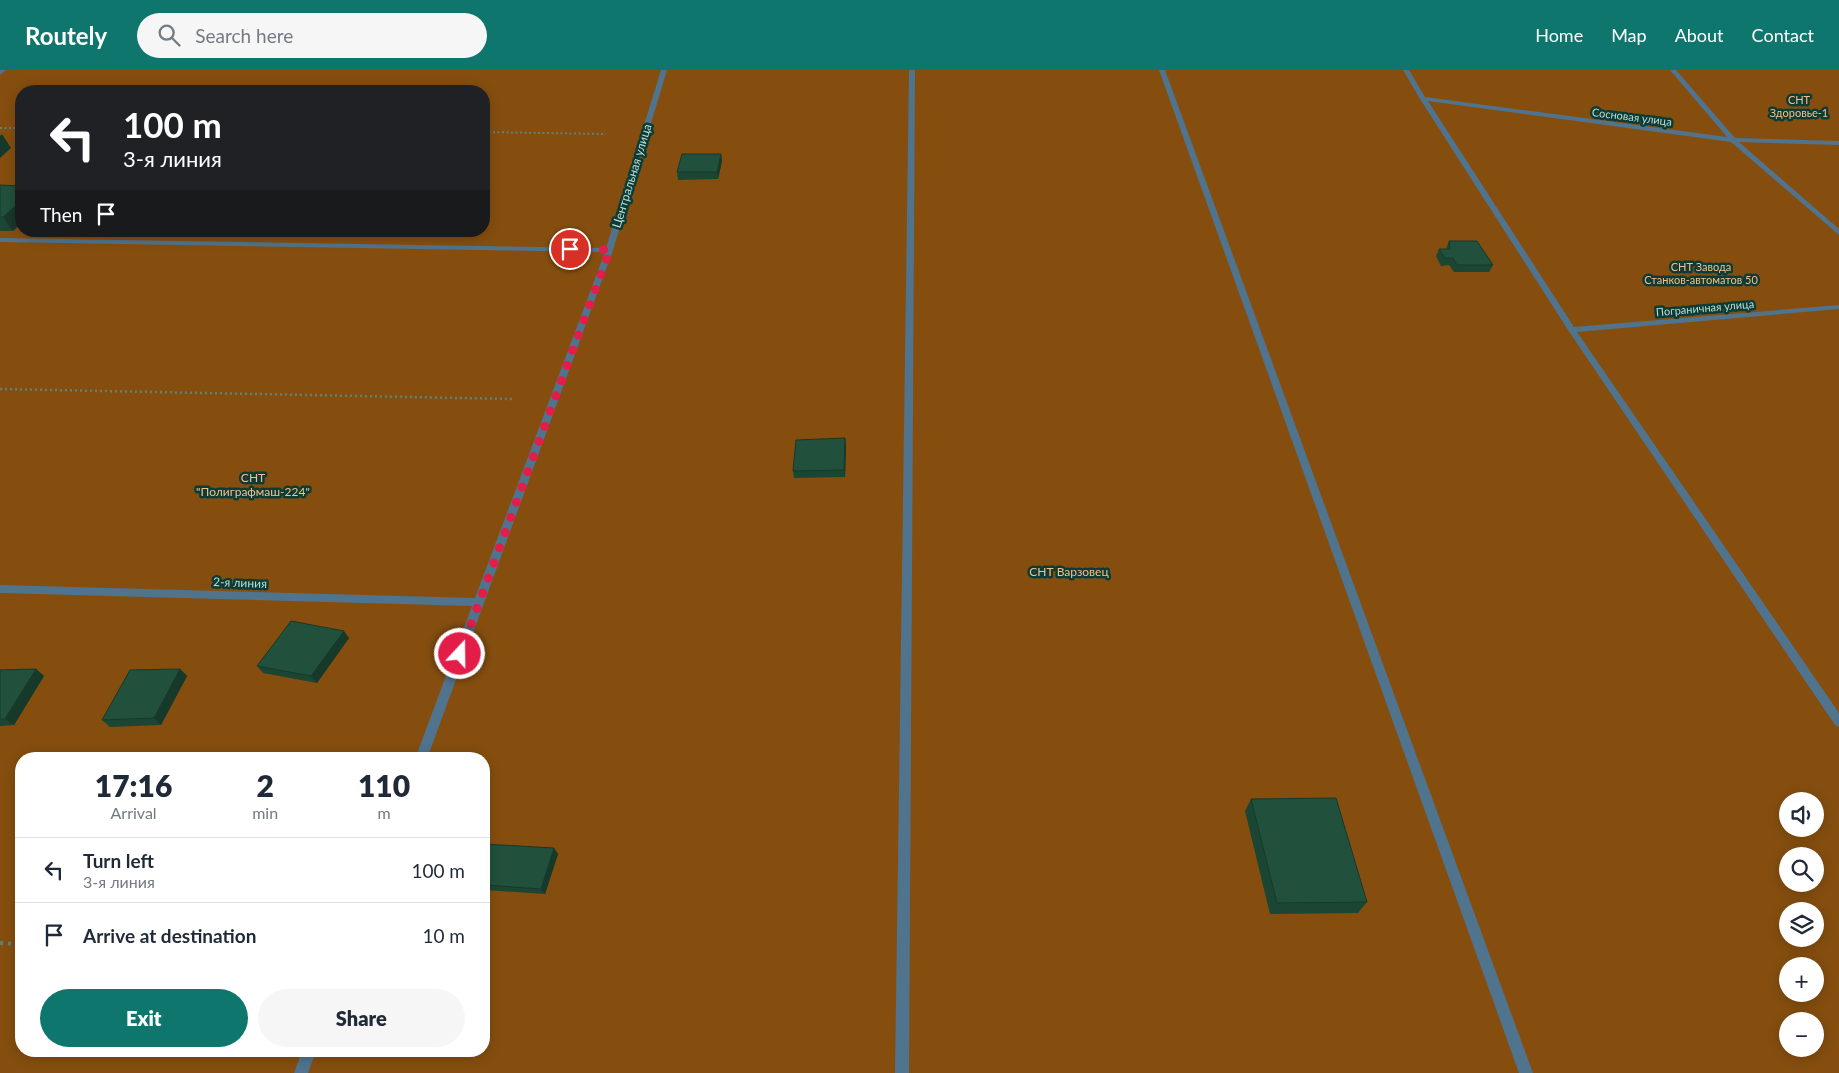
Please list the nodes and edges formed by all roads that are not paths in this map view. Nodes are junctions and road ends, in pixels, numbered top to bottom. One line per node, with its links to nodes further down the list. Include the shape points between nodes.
1 (4, 70): 7 (street)
2 (664, 70): 13 (street, Центральная улица)
3 (912, 70): 22 (street)
4 (1162, 70): 23 (street)
5 (1406, 70): 8 (street)
6 (1673, 70): 9 (street)
7 (0, 73)
8 (1423, 99): 9 (street, Сосновая улица); 15 (street)
9 (1732, 140): 10 (street, Сосновая улица); 11 (street)
10 (1839, 143)
11 (1839, 233)
12 (0, 240): 13 (street)
13 (610, 250): 17 (street, Центральная улица)
14 (1839, 308): 15 (street, Пограничная улица)
15 (1572, 330): 18 (street)
16 (0, 589): 17 (street, 2-я линия)
17 (480, 602): 19 (street, Центральная улица)
18 (1839, 722)
19 (423, 752)
20 (307, 1057): 21 (street)
21 (301, 1073)
22 (902, 1073)
23 (1526, 1073)

